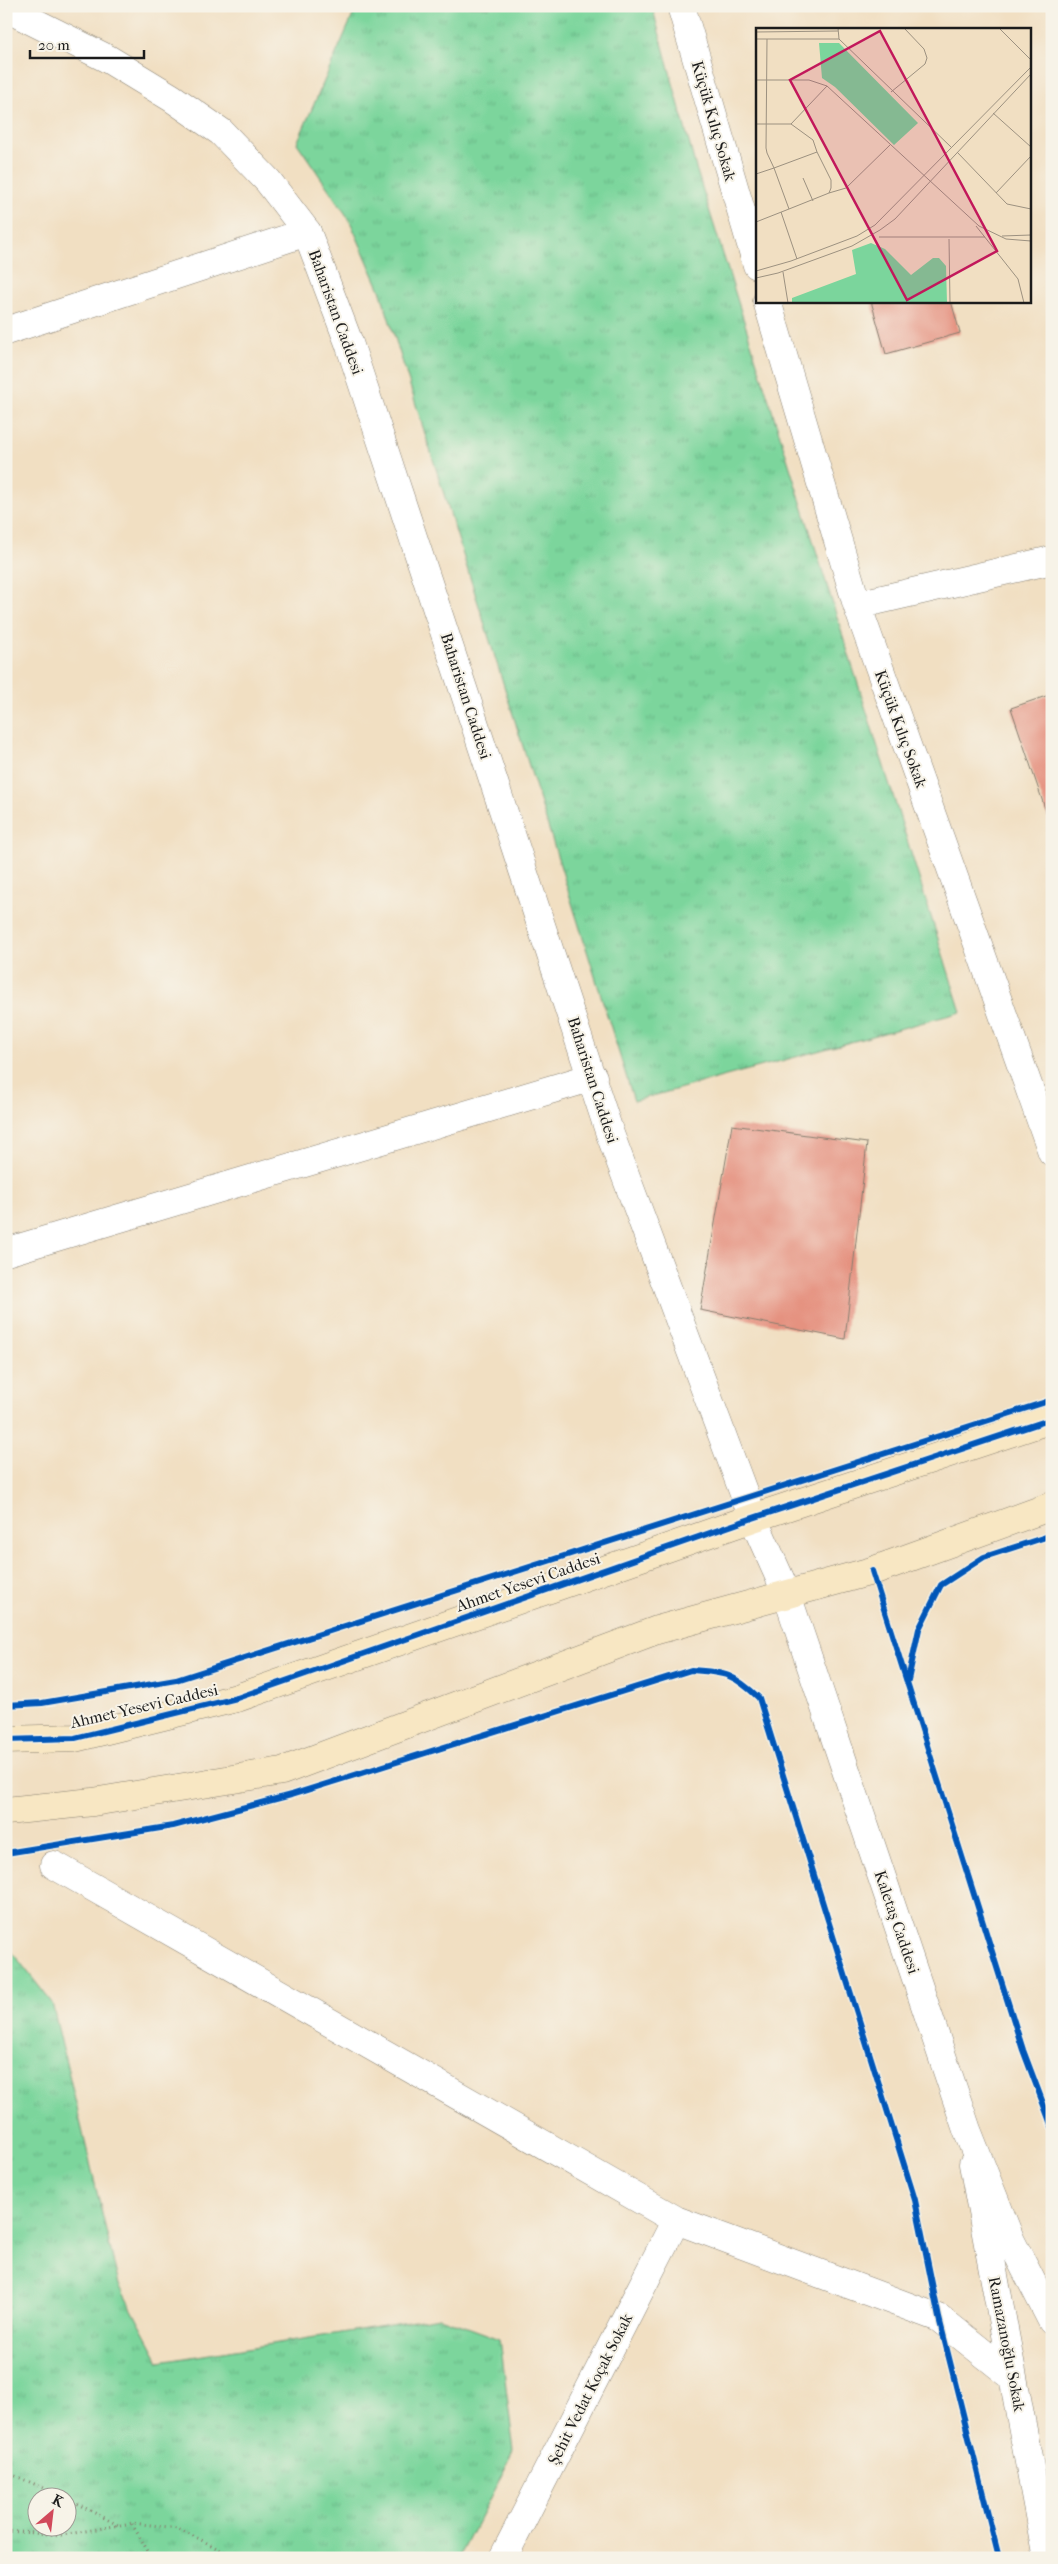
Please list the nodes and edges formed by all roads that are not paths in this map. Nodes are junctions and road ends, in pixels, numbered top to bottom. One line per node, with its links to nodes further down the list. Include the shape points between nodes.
1 (681, 6): 4 (street, Küçük Kılıç Sokak)
2 (6, 8): 3 (street, Baharistan Caddesi, via 108,59 221,132 268,181)
3 (307, 232): 6 (street); 9 (street, Baharistan Caddesi, via 349,343)
4 (756, 262)
5 (768, 302): 8 (street, Küçük Kılıç Sokak)
6 (6, 331)
7 (1052, 560): 8 (street)
8 (857, 605): 10 (street, Küçük Kılıç Sokak)
9 (593, 1077): 11 (street); 14 (street, Baharistan Caddesi, via 610,1134)
10 (1052, 1152)
11 (6, 1252)
12 (1052, 1419): 14 (main road, Ahmet Yesevi Caddesi)
13 (1052, 1506): 15 (main road, via 872,1570)
14 (753, 1518): 15 (street, Kaletaş Caddesi); 16 (main road, Ahmet Yesevi Caddesi, via 237,1698 75,1738)
15 (786, 1592): 17 (main road, via 657,1630 282,1771 93,1802); 19 (street, Kaletaş Caddesi)
16 (6, 1740)
17 (6, 1811)
18 (54, 1865): 20 (street)
19 (967, 2130): 21 (street, Kaletaş Caddesi, via 1011,2241); 22 (street, Ramazanoğlu Sokak)
20 (676, 2220): 22 (street, via 938,2318); 23 (street, Şehit Vedat Koçak Sokak)
21 (1052, 2321)
22 (1013, 2377): 24 (street, Ramazanoğlu Sokak)
23 (503, 2558)
24 (1047, 2558)

